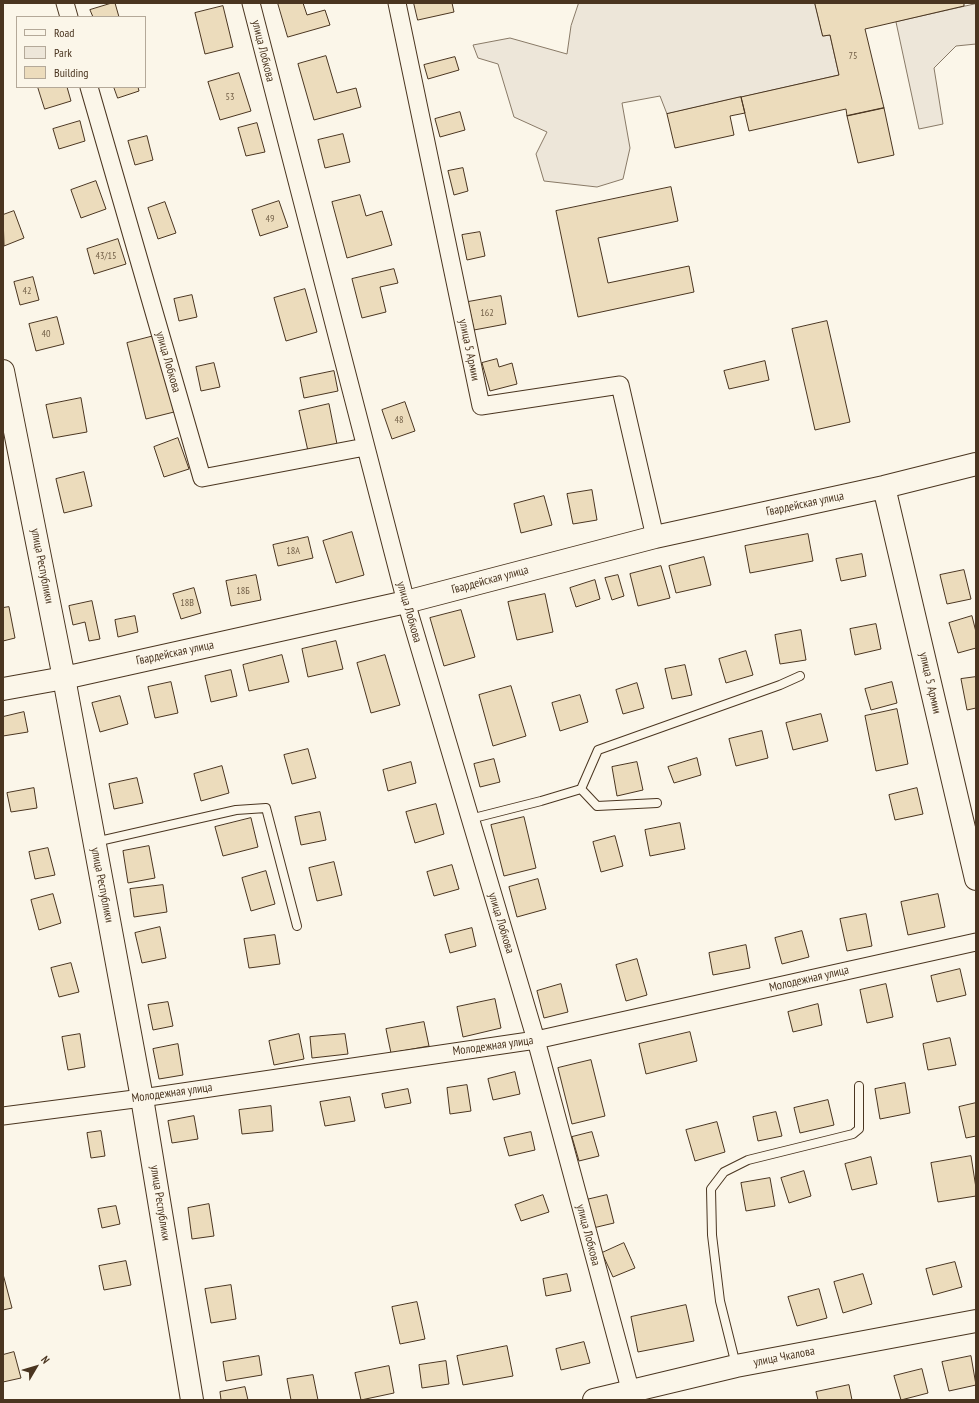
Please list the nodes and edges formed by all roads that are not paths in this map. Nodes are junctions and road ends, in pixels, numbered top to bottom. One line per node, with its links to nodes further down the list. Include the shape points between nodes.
1 (65, 3): 4 (street)
2 (250, 3): 7 (street, улица Лобкова)
3 (397, 3): 10 (street, улица 5 Армии, via 481,406 620,385)
4 (69, 16)
5 (89, 88): 7 (street, улица Лобкова, via 202,478)
6 (3, 371): 13 (main road, улица Республики)
7 (365, 447): 11 (street, улица Лобкова)
8 (976, 464): 9 (main road, Гвардейская улица)
9 (884, 487): 10 (main road, Гвардейская улица); 19 (main road, улица 5 Армии)
10 (655, 537): 11 (main road, Гвардейская улица)
11 (406, 602): 13 (main road, Гвардейская улица); 17 (street, улица Лобкова)
12 (800, 676): 15 (lane, via 598,750)
13 (64, 678): 14 (main road, Гвардейская улица); 18 (main road, улица Республики)
14 (3, 690)
15 (582, 789): 16 (lane, via 597,806); 17 (lane)
16 (657, 803)
17 (470, 819): 22 (street, улица Лобкова)
18 (94, 842): 20 (lane, via 236,810 266,808); 24 (main road, улица Республики)
19 (976, 879)
20 (297, 926)
21 (976, 942): 22 (street, Молодежная улица)
22 (536, 1040): 24 (street, Молодежная улица); 28 (street, улица Лобкова)
23 (859, 1086): 27 (lane, via 859,1129 853,1134 748,1160 724,1172 711,1189 712,1235 720,1301)
24 (142, 1098): 25 (street, Молодежная улица); 29 (main road, улица Республики)
25 (3, 1116)
26 (976, 1320): 27 (main road, улица Чкалова)
27 (736, 1366): 28 (main road, улица Чкалова)
28 (632, 1396): 30 (main road, улица Чкалова)
29 (192, 1400)
30 (594, 1400)

